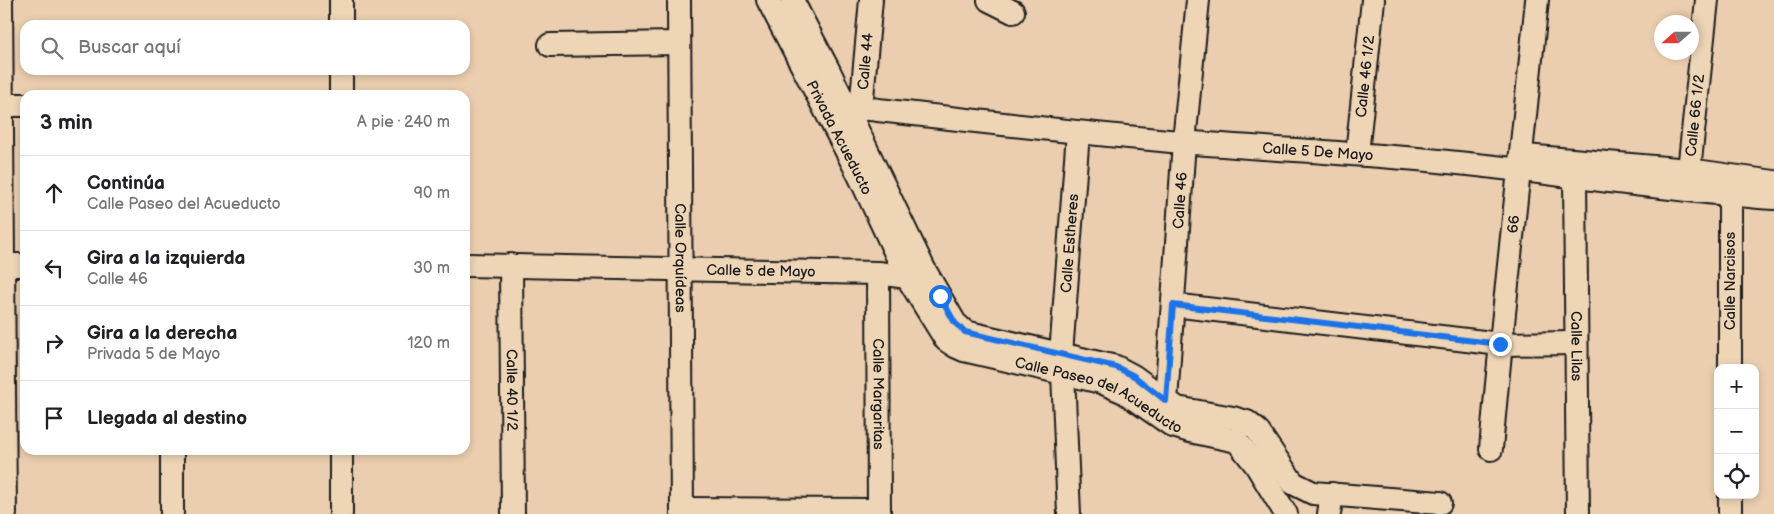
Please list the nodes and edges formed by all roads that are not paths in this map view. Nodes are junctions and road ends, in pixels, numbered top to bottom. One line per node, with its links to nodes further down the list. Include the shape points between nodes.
1 (1, 0): 18 (street)
2 (341, 0): 13 (street)
3 (679, 0): 14 (street, Calle Orquídeas)
4 (768, 0): 36 (street, Privada Acueducto, via 859,175)
5 (792, 0): 20 (street, Privada Acueducto)
6 (871, 0): 20 (street, Calle 44)
7 (989, 0): 12 (street)
8 (1198, 0): 22 (street, Calle 46)
9 (1373, 0): 23 (street, Calle 46 1/2)
10 (1537, 0): 24 (street, 66)
11 (1707, 0): 25 (street, Calle 66 1/2)
12 (1013, 12)
13 (341, 20)
14 (679, 43): 15 (street); 34 (street, Calle Orquídeas)
15 (550, 45)
16 (341, 75): 17 (street)
17 (342, 90)
18 (1, 104): 19 (street); 30 (street)
19 (20, 105)
20 (856, 113): 21 (street, Calle 5 De Mayo); 36 (street, Privada Acueducto)
21 (1078, 133): 22 (street, Calle 5 De Mayo); 40 (street, Calle Estheres)
22 (1184, 142): 23 (street, Calle 5 De Mayo); 37 (street, Calle 46)
23 (1357, 154): 24 (street, Calle 5 De Mayo)
24 (1521, 162): 25 (street); 26 (street, Calle 5 De Mayo); 39 (street, 66)
25 (1689, 170): 27 (street)
26 (1574, 178): 28 (street, Calle 5 De Mayo); 38 (street, Calle Lilas)
27 (1774, 182)
28 (1730, 195): 29 (street, Calle 5 De Mayo); 41 (street, Calle Narcisos)
29 (1774, 198)
30 (1, 265): 31 (street); 43 (street)
31 (20, 265)
32 (470, 265): 33 (street, Calle 5 de Mayo)
33 (511, 265): 34 (street, Calle 5 de Mayo); 55 (street, Calle 40 1/2)
34 (681, 270): 35 (street, Calle 5 de Mayo); 50 (street, Calle Orquídeas)
35 (878, 273): 36 (street, Calle 5 de Mayo); 51 (street, Calle Margaritas)
36 (916, 273): 40 (street, Calle Paseo del Acueducto, via 946,340 955,346 964,350)
37 (1173, 305): 39 (street); 42 (street, Calle 46)
38 (1576, 343): 39 (street); 58 (street, Calle Lilas)
39 (1500, 344): 44 (street, 66)
40 (1062, 363): 42 (street, Calle Paseo del Acueducto, via 1116,367 1134,376); 56 (street, Calle Estheres); 57 (street, Calle Paseo del Acueducto, via 1124,392 1173,426 1237,441)
41 (1730, 364)
42 (1166, 401): 49 (street, Calle Paseo del Acueducto, via 1184,410 1247,422 1293,483)
43 (2, 434): 52 (street)
44 (1491, 448)
45 (172, 455): 53 (street)
46 (341, 455): 54 (street)
47 (1730, 499): 59 (street)
48 (1440, 503): 49 (street)
49 (1331, 504)
50 (682, 511): 51 (street)
51 (879, 512)
52 (4, 514)
53 (172, 514)
54 (341, 514)
55 (513, 514)
56 (1069, 514)
57 (1286, 514)
58 (1578, 514)
59 (1730, 514)

